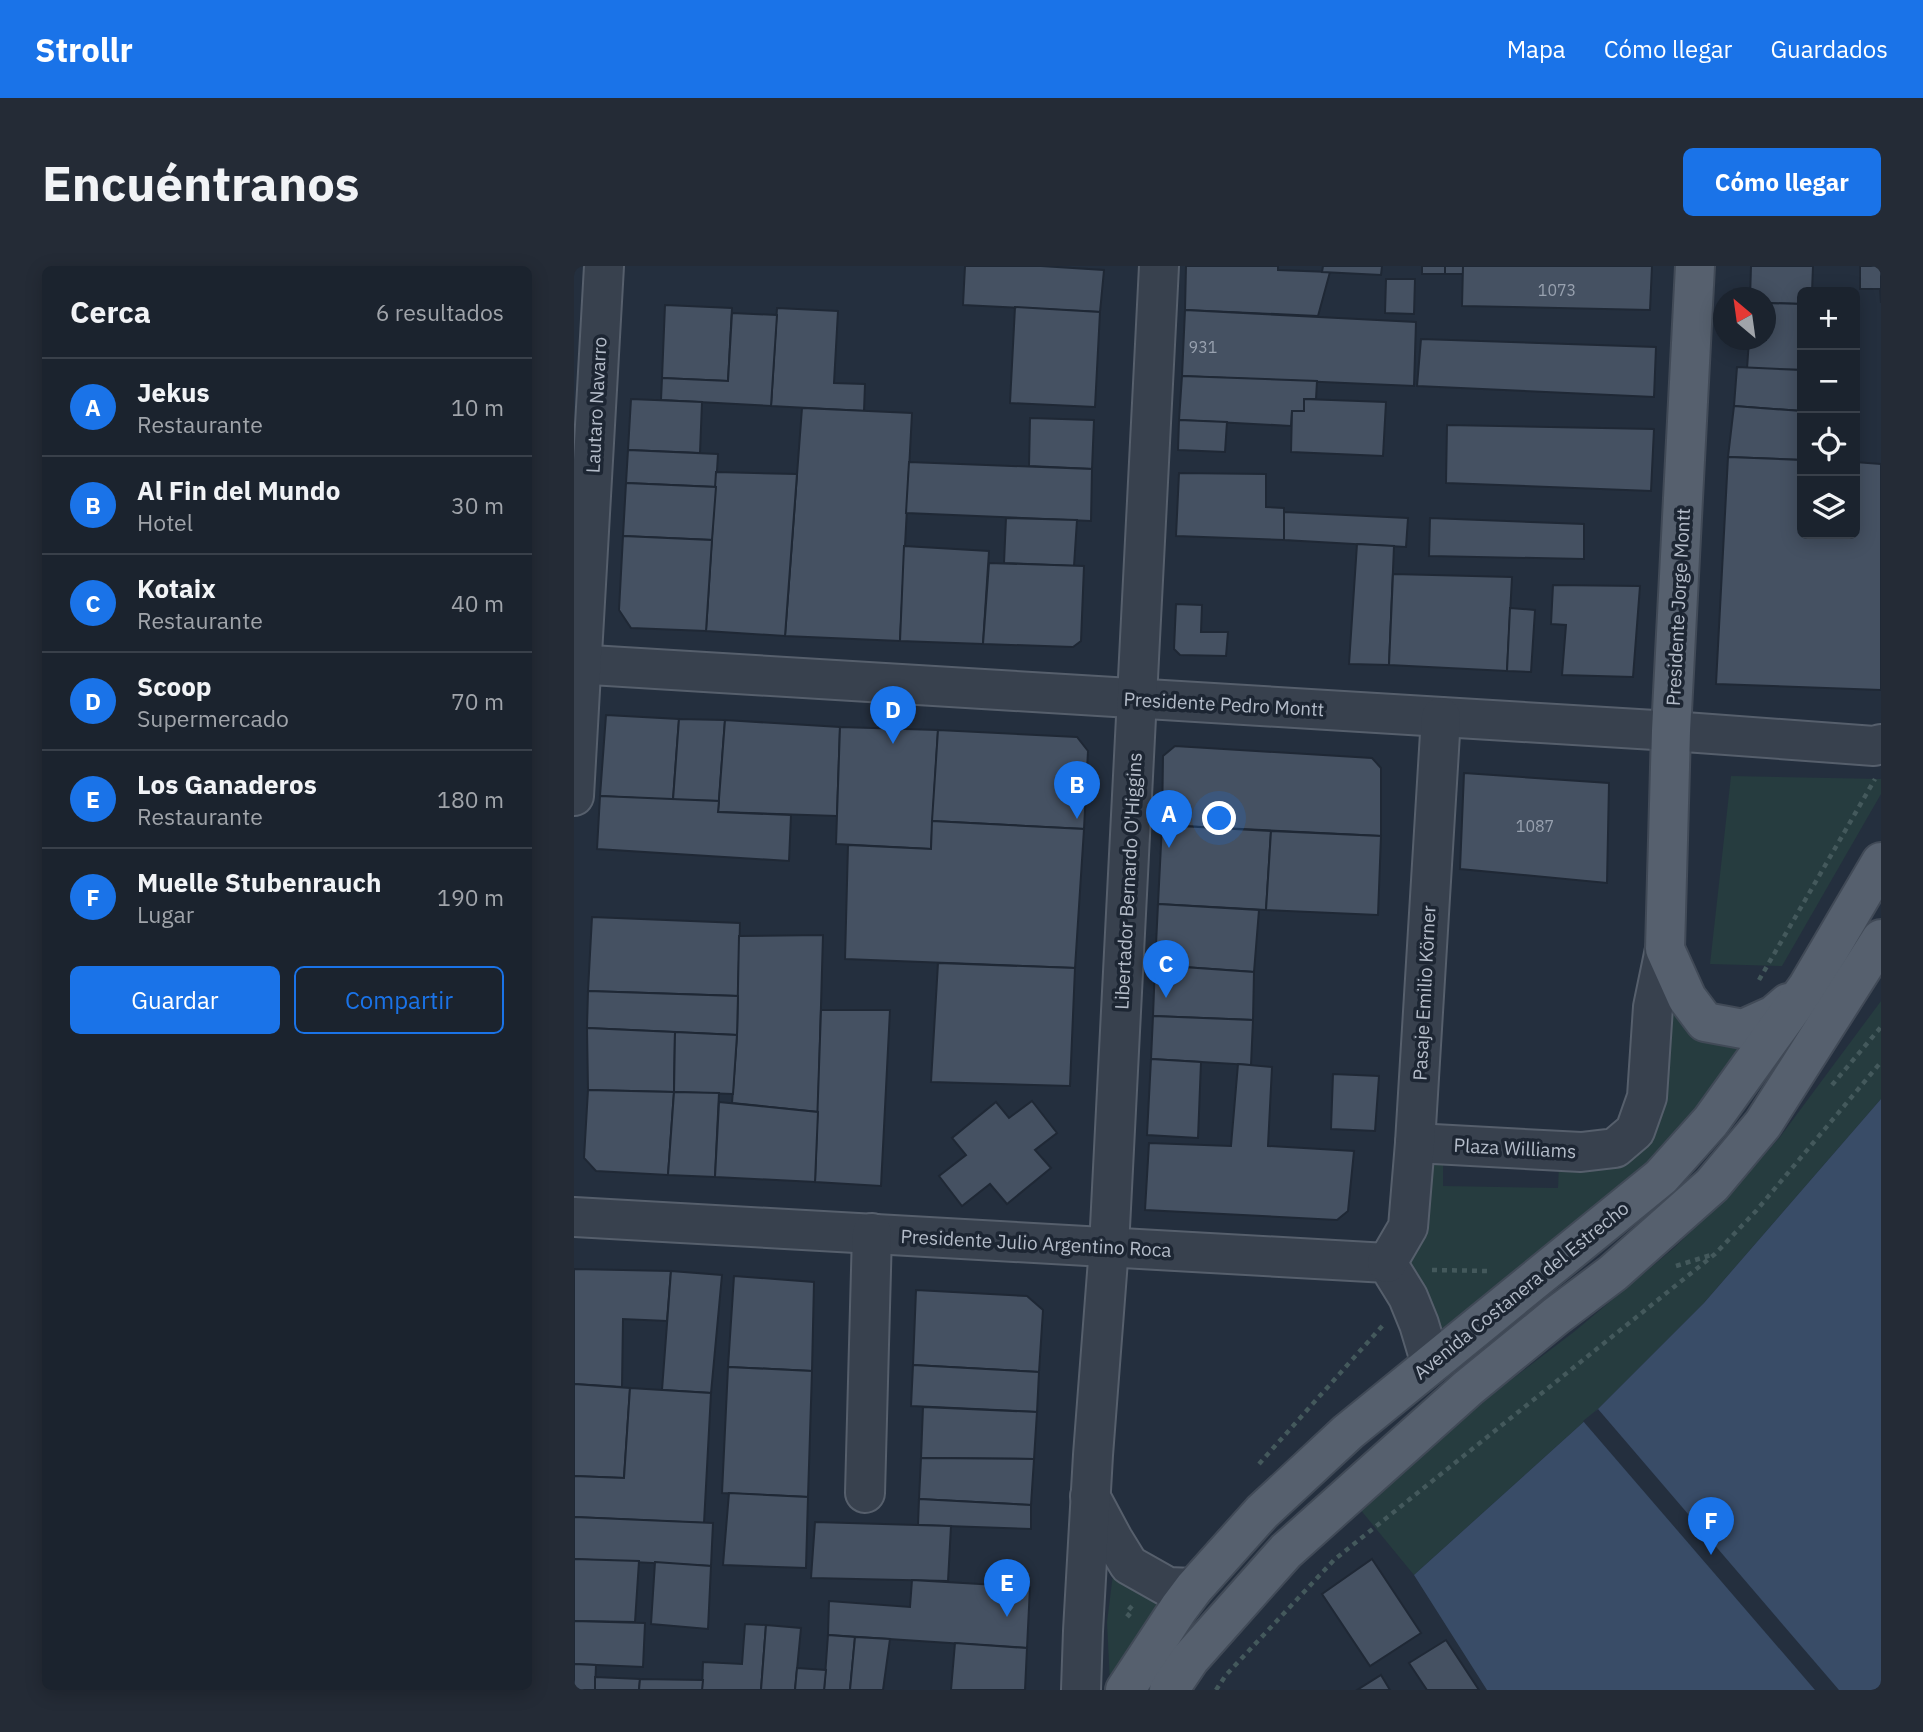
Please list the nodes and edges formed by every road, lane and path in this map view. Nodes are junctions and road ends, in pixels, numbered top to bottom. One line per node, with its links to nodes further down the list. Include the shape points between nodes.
1 (604, 266): 4 (street, Lautaro Navarro)
2 (1159, 266): 5 (street, Libertador Bernardo O'Higgins)
3 (1695, 266): 7 (main road, Presidente Jorge Montt)
4 (578, 665): 5 (street, Presidente Pedro Montt); 9 (street, Lautaro Navarro)
5 (1137, 699): 6 (street, Presidente Pedro Montt); 22 (street, Libertador Bernardo O'Higgins)
6 (1441, 717): 7 (street, Presidente Pedro Montt); 18 (street, Pasaje Emilio Körner)
7 (1671, 731): 8 (street, Presidente Pedro Montt); 13 (main road, Presidente Jorge Montt)
8 (1879, 748)
9 (574, 796)
10 (1881, 862): 15 (main road, Avenida Costanera del Estrecho)
11 (1881, 916): 16 (main road, via 1830,995)
12 (1881, 939): 16 (main road)
13 (1665, 949): 15 (main road, Presidente Jorge Montt, via 1687,998 1705,1022 1743,1029 1774,1015); 19 (street, Presidente Jorge Montt, via 1653,1007 1647,1097 1635,1131)
14 (1881, 968): 16 (street)
15 (1808, 986): 24 (main road, Avenida Costanera del Estrecho, via 1711,1121 1661,1177)
16 (1818, 1038): 27 (main road, via 1763,1124 1712,1185 1613,1273 1468,1388)
17 (1881, 1062): 32 (path, via 1715,1254 1334,1560)
18 (1415, 1143): 19 (street, Plaza Williams, via 1581,1152); 23 (street, Pasaje Emilio Körner, via 1408,1227)
19 (1615, 1148)
20 (574, 1217): 21 (street, Presidente Julio Argentino Roca)
21 (872, 1233): 22 (street, Presidente Julio Argentino Roca); 25 (street)
22 (1109, 1247): 23 (street, Presidente Julio Argentino Roca); 26 (street, Libertador Bernardo O'Higgins)
23 (1387, 1263): 24 (street, via 1408,1297)
24 (1431, 1364): 28 (main road, Avenida Costanera del Estrecho, via 1348,1432 1262,1513)
25 (865, 1493)
26 (1090, 1496): 28 (street, via 1129,1565 1168,1587); 29 (street, Libertador Bernardo O'Higgins)
27 (1286, 1551): 28 (main road); 31 (main road, via 1190,1659)
28 (1194, 1588): 30 (main road, Avenida Costanera del Estrecho)
29 (1081, 1690)
30 (1125, 1690)
31 (1169, 1690)
32 (1216, 1690)

